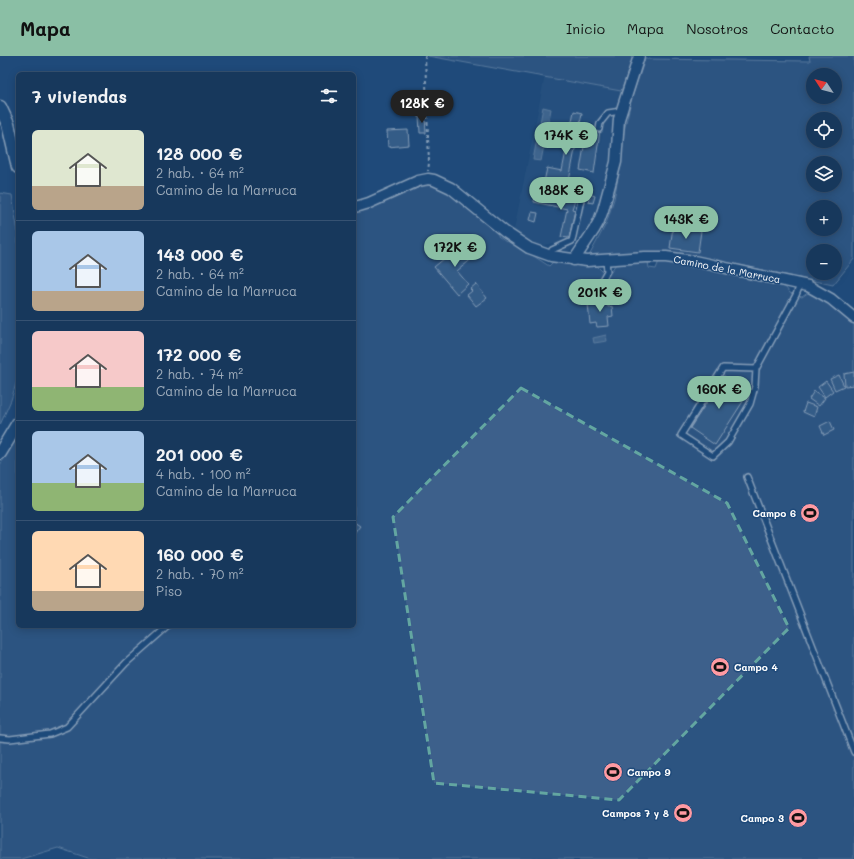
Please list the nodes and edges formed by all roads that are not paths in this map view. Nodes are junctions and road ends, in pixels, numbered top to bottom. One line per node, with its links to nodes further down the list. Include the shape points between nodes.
1 (639, 56): 3 (street)
2 (0, 107): 5 (street, via 8,124)
3 (621, 111): 4 (lane, via 608,113 600,123); 9 (street, via 616,162 603,210 594,230)
4 (599, 129)
5 (16, 158)
6 (572, 184): 8 (lane, via 584,186 572,241 552,250)
7 (356, 207): 8 (street, Camino de la Marruca, via 418,181 434,180 451,188 529,248)
8 (551, 256): 9 (street, Camino de la Marruca)
9 (574, 260): 10 (street, Camino de la Marruca)
10 (606, 260): 11 (street, Camino de la Marruca, via 666,257); 12 (lane, via 606,271)
11 (800, 285): 13 (street, Camino de la Marruca, via 808,286 831,298); 14 (lane)
12 (594, 294)
13 (854, 318)
14 (756, 369): 14 (lane, via 723,368 681,435 713,456 728,442 750,404)
15 (16, 426): 16 (street)
16 (0, 453)
17 (747, 477): 20 (lane)
18 (166, 628): 19 (lane, via 126,663 67,727 50,734 10,740)
19 (0, 738)
20 (854, 752)

